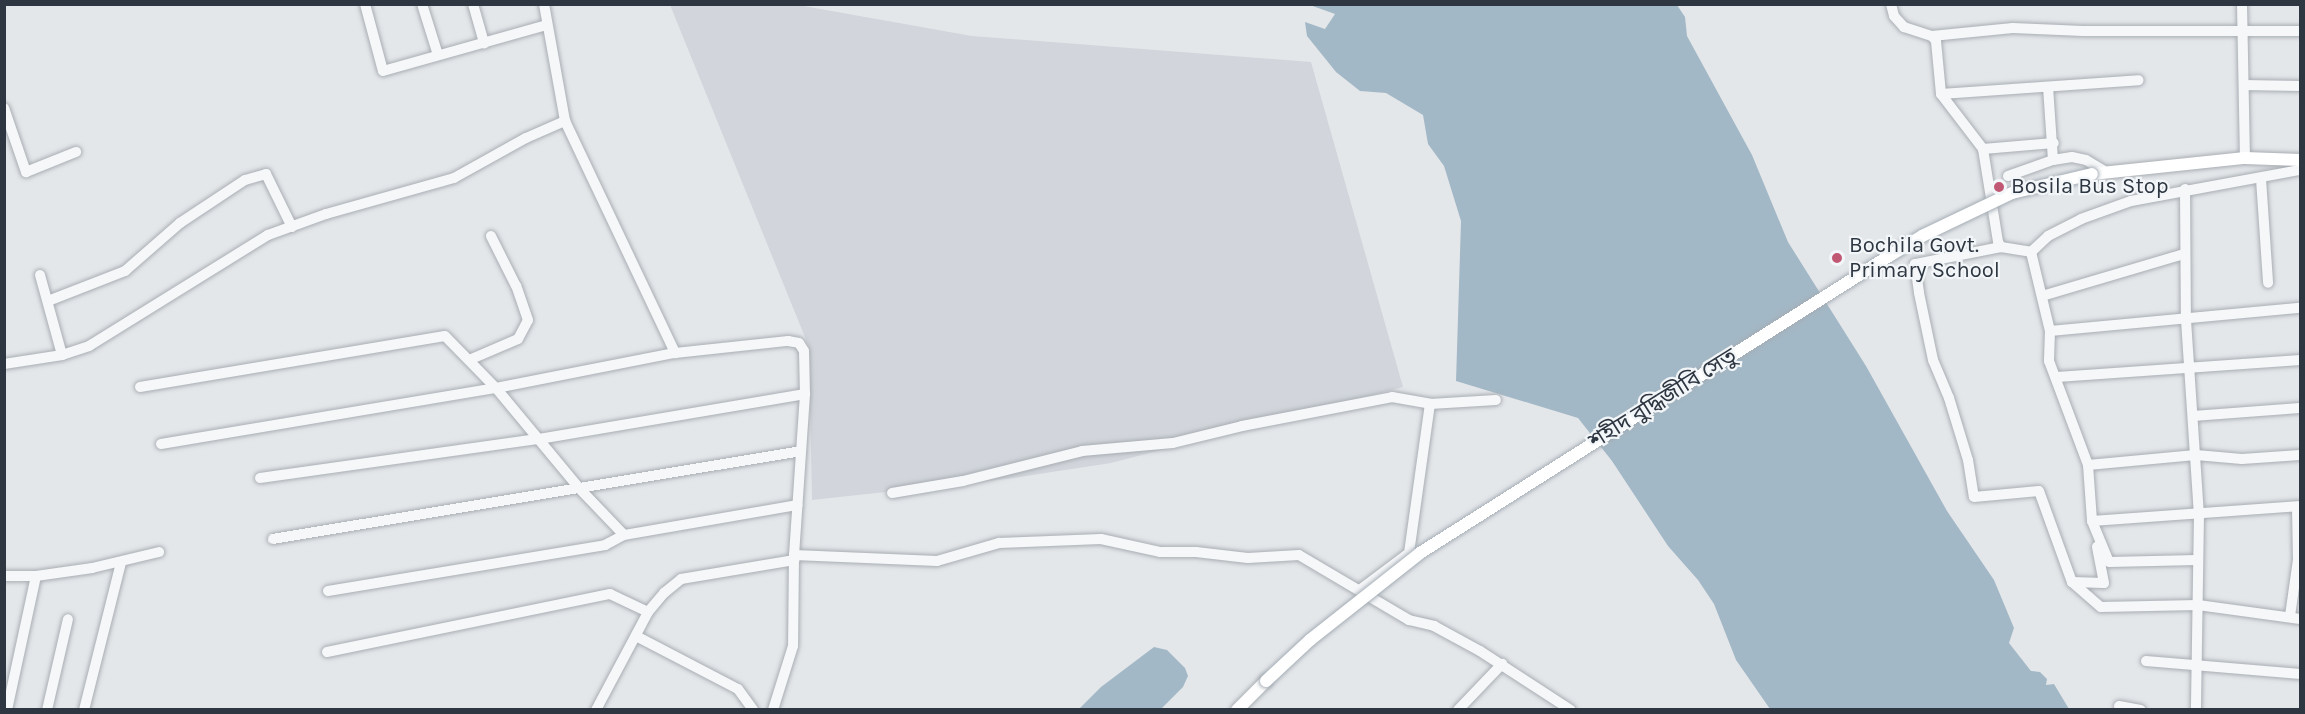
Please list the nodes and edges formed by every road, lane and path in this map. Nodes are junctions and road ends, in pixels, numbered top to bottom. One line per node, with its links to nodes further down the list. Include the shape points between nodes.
1 (364, 4): 12 (street, via 383,70)
2 (422, 4): 12 (street)
3 (473, 4): 11 (street)
4 (544, 4): 7 (street)
5 (1891, 4): 10 (street, via 1894,16 1904,27)
6 (2242, 4): 8 (street)
7 (547, 25): 11 (street); 19 (street)
8 (2243, 30): 9 (street); 10 (street, via 2013,28); 14 (street)
9 (2301, 30)
10 (1932, 36): 17 (street, via 1938,47)
11 (484, 43): 12 (street)
12 (438, 55)
13 (2139, 80): 16 (street)
14 (2244, 85): 15 (street); 23 (street)
15 (2301, 86)
16 (2048, 87): 17 (street); 20 (street)
17 (1941, 94): 21 (street)
18 (4, 108): 22 (street, via 26,172)
19 (565, 121): 31 (street, via 454,178); 43 (street)
20 (2054, 143): 21 (street); 24 (street)
21 (1983, 149): 33 (street)
22 (76, 152)
23 (2245, 158): 25 (main road, শহীদ বুদ্ধিজীবি সেতু); 27 (main road, শহীদ বুদ্ধিজীবি সেতু)
24 (2053, 160): 27 (street, via 2086,160); 28 (street)
25 (2301, 160)
26 (2301, 170): 29 (street)
27 (2106, 172): 99 (main road, শহীদ বুদ্ধিজীবি সেতু, bridge, via 2012,193 1889,256 1420,553 1310,640)
28 (2008, 176)
29 (2261, 179): 30 (street); 37 (street)
30 (2184, 189): 34 (street, via 2102,209 2048,236); 35 (street)
31 (292, 226): 39 (street, via 266,174 245,180 180,223 125,271); 44 (street, via 267,236 89,345)
32 (491, 236): 45 (street, via 528,320 518,339)
33 (2001, 247): 34 (street); 79 (street, via 1915,264 1926,328 1933,360 1968,460 1974,497 2039,491)
34 (2031, 252): 38 (street)
35 (2184, 254): 38 (street); 41 (street)
36 (40, 275): 39 (street)
37 (2268, 283)
38 (2042, 296): 42 (street)
39 (48, 301): 44 (street)
40 (2301, 308): 41 (street)
41 (2186, 320): 42 (street); 48 (street)
42 (2050, 331): 49 (street, via 2049,361)
43 (675, 353): 51 (street); 52 (street, via 799,343 804,351)
44 (62, 355): 47 (street)
45 (469, 360): 50 (street, via 445,336); 51 (street)
46 (2301, 360): 48 (street)
47 (4, 364)
48 (2189, 368): 49 (street); 56 (street)
49 (2057, 377): 62 (street)
50 (140, 387)
51 (496, 388): 57 (street); 58 (street)
52 (805, 394): 57 (street); 59 (street)
53 (1496, 400): 54 (street)
54 (1430, 404): 65 (street, via 1392,397 1173,443 1082,452 963,482); 80 (street, via 1409,553)
55 (2301, 408): 56 (street)
56 (2193, 416): 60 (street)
57 (539, 439): 63 (street); 64 (street)
58 (161, 444)
59 (801, 451): 64 (street); 66 (street)
60 (2196, 455): 61 (street, via 2242,459); 62 (street); 68 (street)
61 (2301, 455)
62 (2088, 465): 69 (street)
63 (260, 478)
64 (579, 488): 70 (street); 71 (street)
65 (891, 493)
66 (797, 505): 70 (street); 74 (street)
67 (2299, 507): 68 (street); 84 (street)
68 (2199, 513): 69 (street); 75 (street)
69 (2092, 521): 72 (street)
70 (624, 535): 81 (street, via 605,545)
71 (273, 539)
72 (2100, 545): 75 (street, via 2109,562); 79 (street, via 2097,547 2104,583)
73 (159, 552): 76 (street)
74 (794, 557): 80 (street, via 937,561 999,543 1101,539 1160,552 1248,558 1299,555); 83 (street, via 681,579); 98 (street, via 793,646)
75 (2197, 560): 82 (street)
76 (121, 563): 78 (street); 95 (street)
77 (4, 576): 78 (street)
78 (36, 576): 93 (street)
79 (2072, 582): 82 (street, via 2101,607)
80 (1361, 590): 89 (street, via 1409,620 1434,626)
81 (328, 591)
82 (2198, 605): 84 (street); 90 (street)
83 (648, 612): 86 (street); 87 (street, via 610,594)
84 (2295, 617)
85 (68, 619): 94 (street)
86 (636, 636): 96 (street); 97 (street, via 738,689)
87 (327, 652)
88 (2146, 661): 90 (street)
89 (1502, 664): 100 (street); 101 (street)
90 (2195, 665): 91 (street); 103 (street)
91 (2301, 674)
92 (2119, 706): 102 (street)
93 (7, 710)
94 (47, 710)
95 (84, 710)
96 (596, 710)
97 (753, 710)
98 (773, 710)
99 (1237, 710)
100 (1458, 710)
101 (1571, 710)
102 (2141, 710)
103 (2196, 710)

